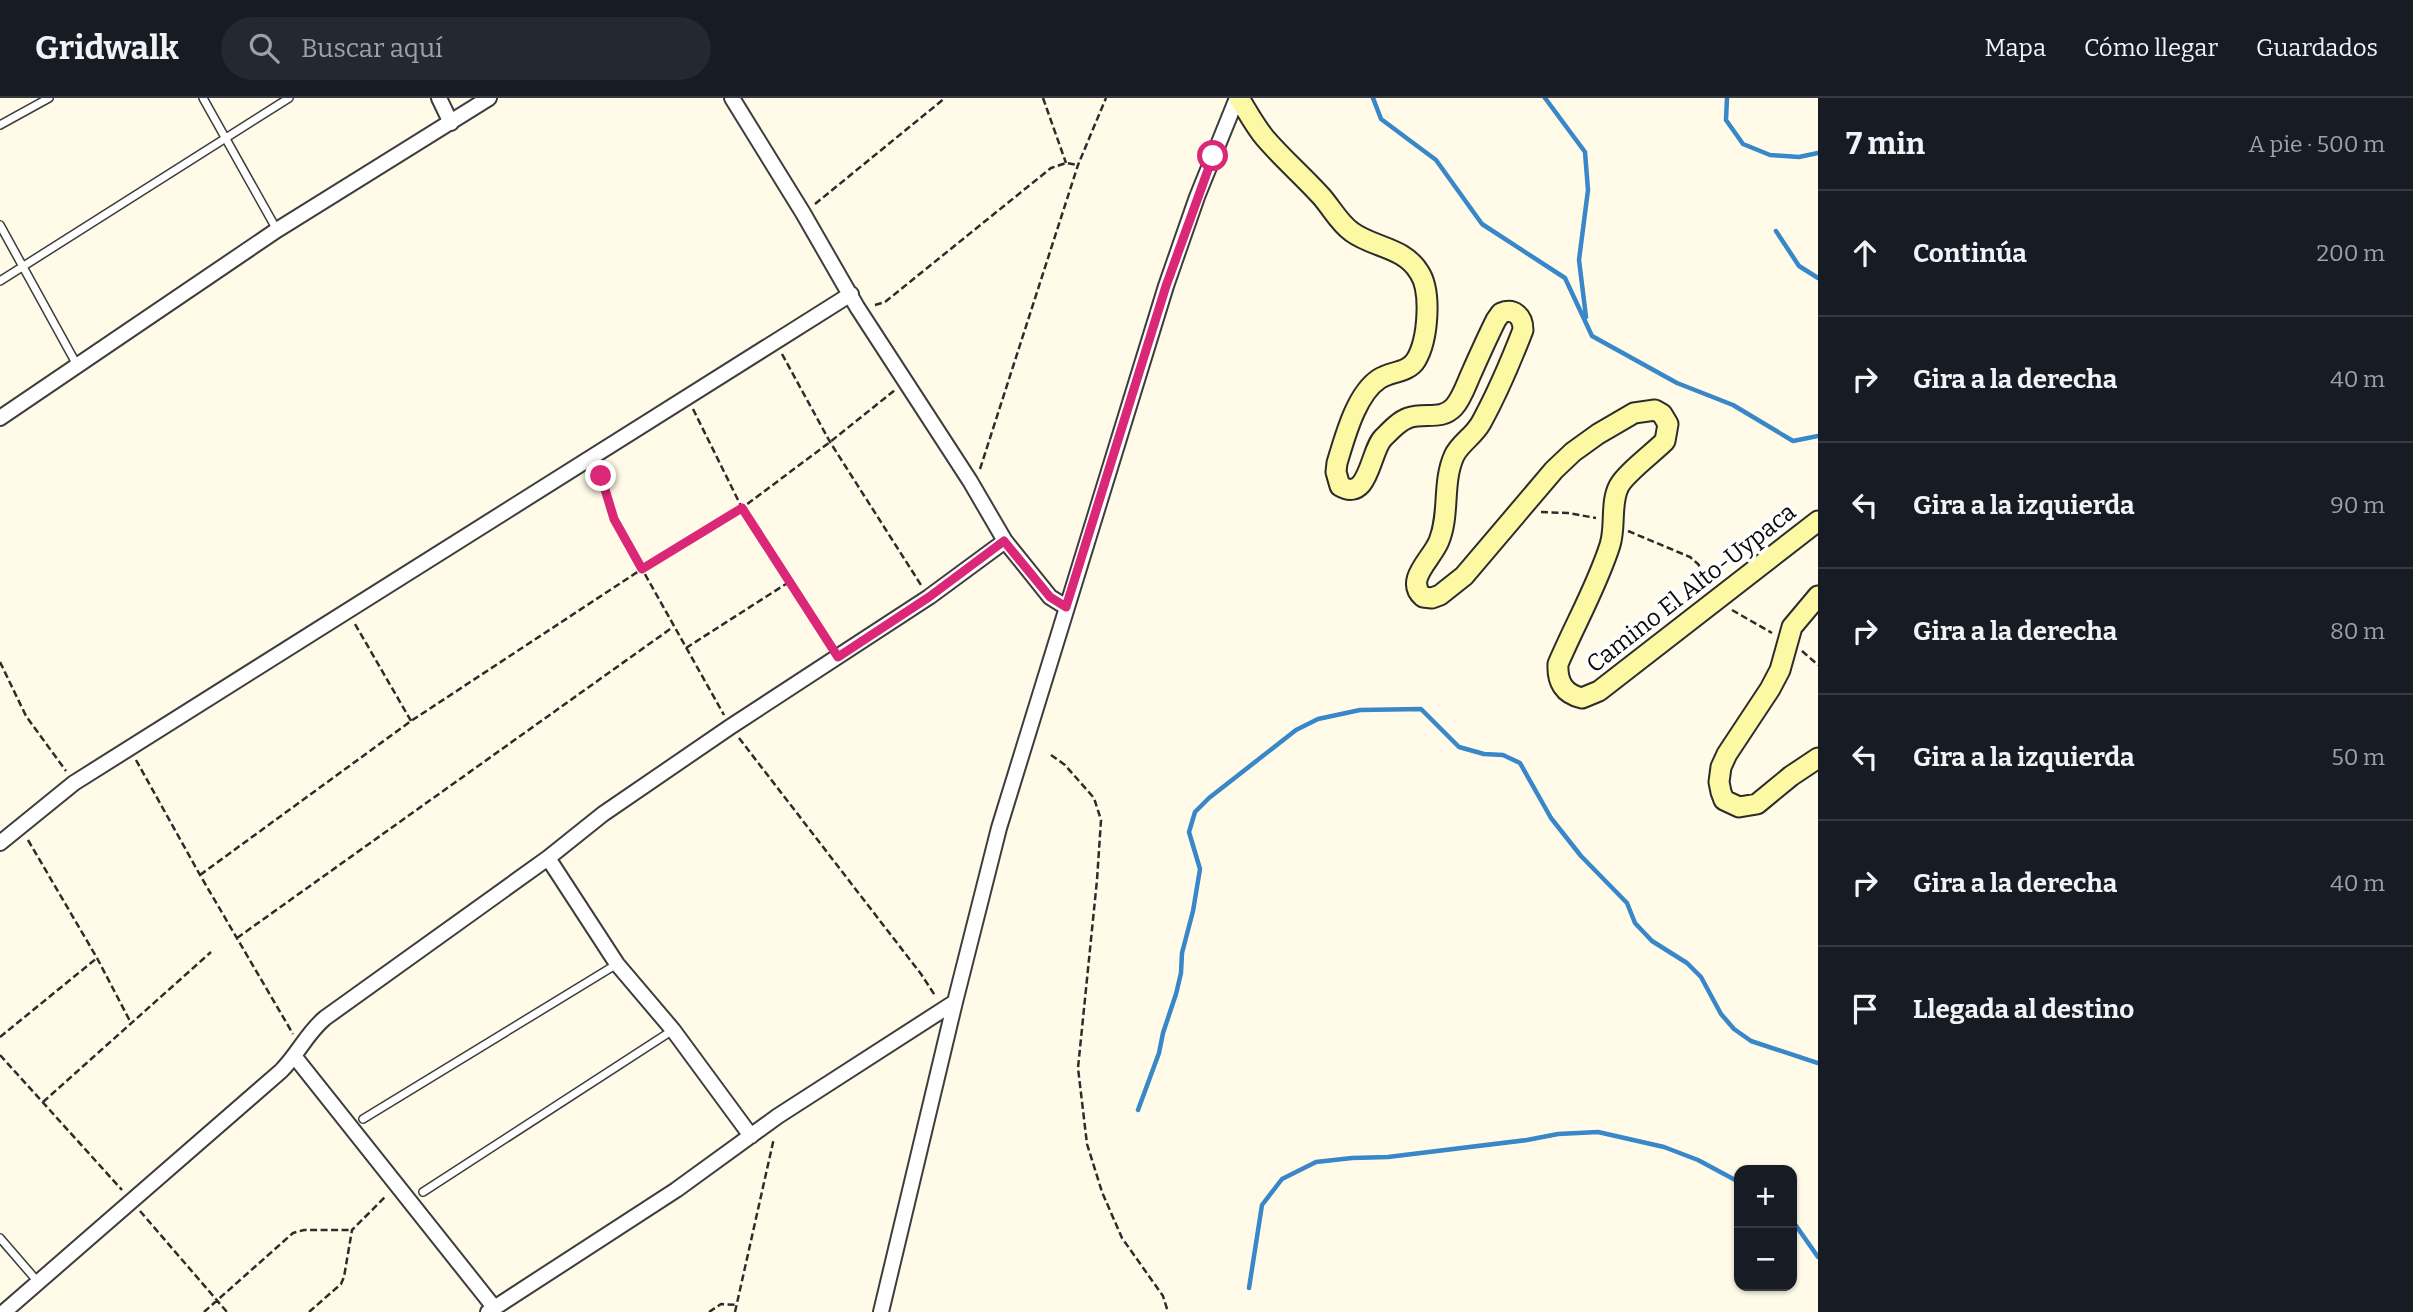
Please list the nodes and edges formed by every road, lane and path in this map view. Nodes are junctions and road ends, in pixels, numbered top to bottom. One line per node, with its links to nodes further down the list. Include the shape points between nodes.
1 (49, 98): 12 (lane)
2 (203, 98): 13 (lane)
3 (289, 98): 13 (lane)
4 (439, 98): 11 (street)
5 (489, 98): 11 (street)
6 (732, 98): 16 (street)
7 (946, 98): 16 (path)
8 (1043, 98): 14 (path)
9 (1106, 98): 15 (path)
10 (1238, 98): 30 (street, Camino El Alto-Uypaca, via 1263,135 1350,232 1407,258 1420,273 1426,293 1427,320 1416,360 1405,370 1378,379 1361,398 1337,463 1340,486 1353,489 1364,482 1376,447 1407,418 1442,416 1452,409 1497,317 1511,312 1521,318 1523,330 1490,407 1451,463 1443,531 1416,579 1419,594 1436,597 1454,585); 40 (street, via 1166,286)
11 (451, 123): 18 (street)
12 (0, 125)
13 (225, 138): 18 (lane); 19 (lane)
14 (1066, 163): 15 (path); 21 (path, via 1051,168 886,302)
15 (1078, 165): 29 (path, via 980,469)
16 (803, 213): 21 (street)
17 (0, 225): 19 (lane)
18 (277, 230): 23 (street)
19 (23, 266): 20 (lane); 23 (lane)
20 (0, 281)
21 (854, 301): 22 (street); 24 (street)
22 (776, 341): 25 (street); 27 (path)
23 (78, 366): 26 (street)
24 (906, 382): 27 (path); 29 (street)
25 (687, 397): 28 (street); 31 (path)
26 (0, 418)
27 (830, 443): 31 (path); 38 (path)
28 (595, 455): 35 (path, via 614,519); 41 (street)
29 (970, 481): 34 (street)
30 (1524, 507): 33 (path); 33 (street, Camino El Alto-Uypaca, via 1573,452 1634,413 1655,410 1666,418 1668,432 1619,486)
31 (742, 508): 35 (path); 36 (path)
32 (1818, 521): 39 (street, Camino El Alto-Uypaca)
33 (1615, 523): 39 (path, via 1690,557); 39 (street, Camino El Alto-Uypaca, via 1601,569 1558,664 1561,686 1569,693 1582,698 1592,695)
34 (1004, 541): 38 (street); 40 (street, via 1050,597)
35 (642, 569): 42 (path); 48 (path)
36 (789, 582): 44 (path); 45 (path)
37 (1818, 596): 43 (street, via 1792,626)
38 (929, 597): 45 (street)
39 (1718, 599): 43 (path)
40 (1066, 607): 61 (street)
41 (347, 611): 48 (path); 52 (street)
42 (674, 626): 44 (path); 57 (path)
43 (1789, 641): 47 (path); 51 (street, via 1770,689 1721,767 1724,800 1739,807 1757,804)
44 (686, 648): 49 (path)
45 (838, 657): 49 (street)
46 (0, 662): 52 (path, via 26,716)
47 (1818, 664)
48 (411, 721): 56 (path)
49 (730, 727): 55 (street, via 603,814); 61 (path)
50 (1051, 755): 87 (path, via 1094,798 1101,820 1078,1068 1087,1144 1122,1238 1163,1296)
51 (1818, 758)
52 (74, 782): 53 (street)
53 (20, 826): 54 (street); 59 (path)
54 (0, 843)
55 (548, 858): 60 (street); 66 (street, via 325,1018 311,1030)
56 (200, 875)
57 (237, 937)
58 (211, 953): 62 (path)
59 (97, 958): 62 (path); 64 (path)
60 (617, 964): 63 (street); 69 (lane)
61 (949, 1005): 68 (street); 86 (street)
62 (131, 1023): 67 (path)
63 (673, 1030): 70 (street); 72 (lane)
64 (0, 1037)
65 (0, 1055): 67 (path)
66 (295, 1057): 71 (street); 73 (street)
67 (43, 1102): 73 (path)
68 (778, 1116): 70 (street); 78 (path)
69 (363, 1119)
70 (751, 1136): 79 (street)
71 (396, 1186): 74 (path); 79 (street)
72 (423, 1192)
73 (132, 1201): 76 (street); 77 (path)
74 (352, 1230): 77 (path, via 293,1233); 83 (path, via 341,1284)
75 (0, 1238): 76 (lane)
76 (38, 1282): 80 (street)
77 (217, 1300): 81 (path); 82 (path)
78 (737, 1305): 84 (path, via 721,1304); 85 (path)
79 (491, 1309)
80 (4, 1312)
81 (204, 1312)
82 (228, 1312)
83 (309, 1312)
84 (709, 1312)
85 (735, 1312)
86 (881, 1312)
87 (1168, 1312)

